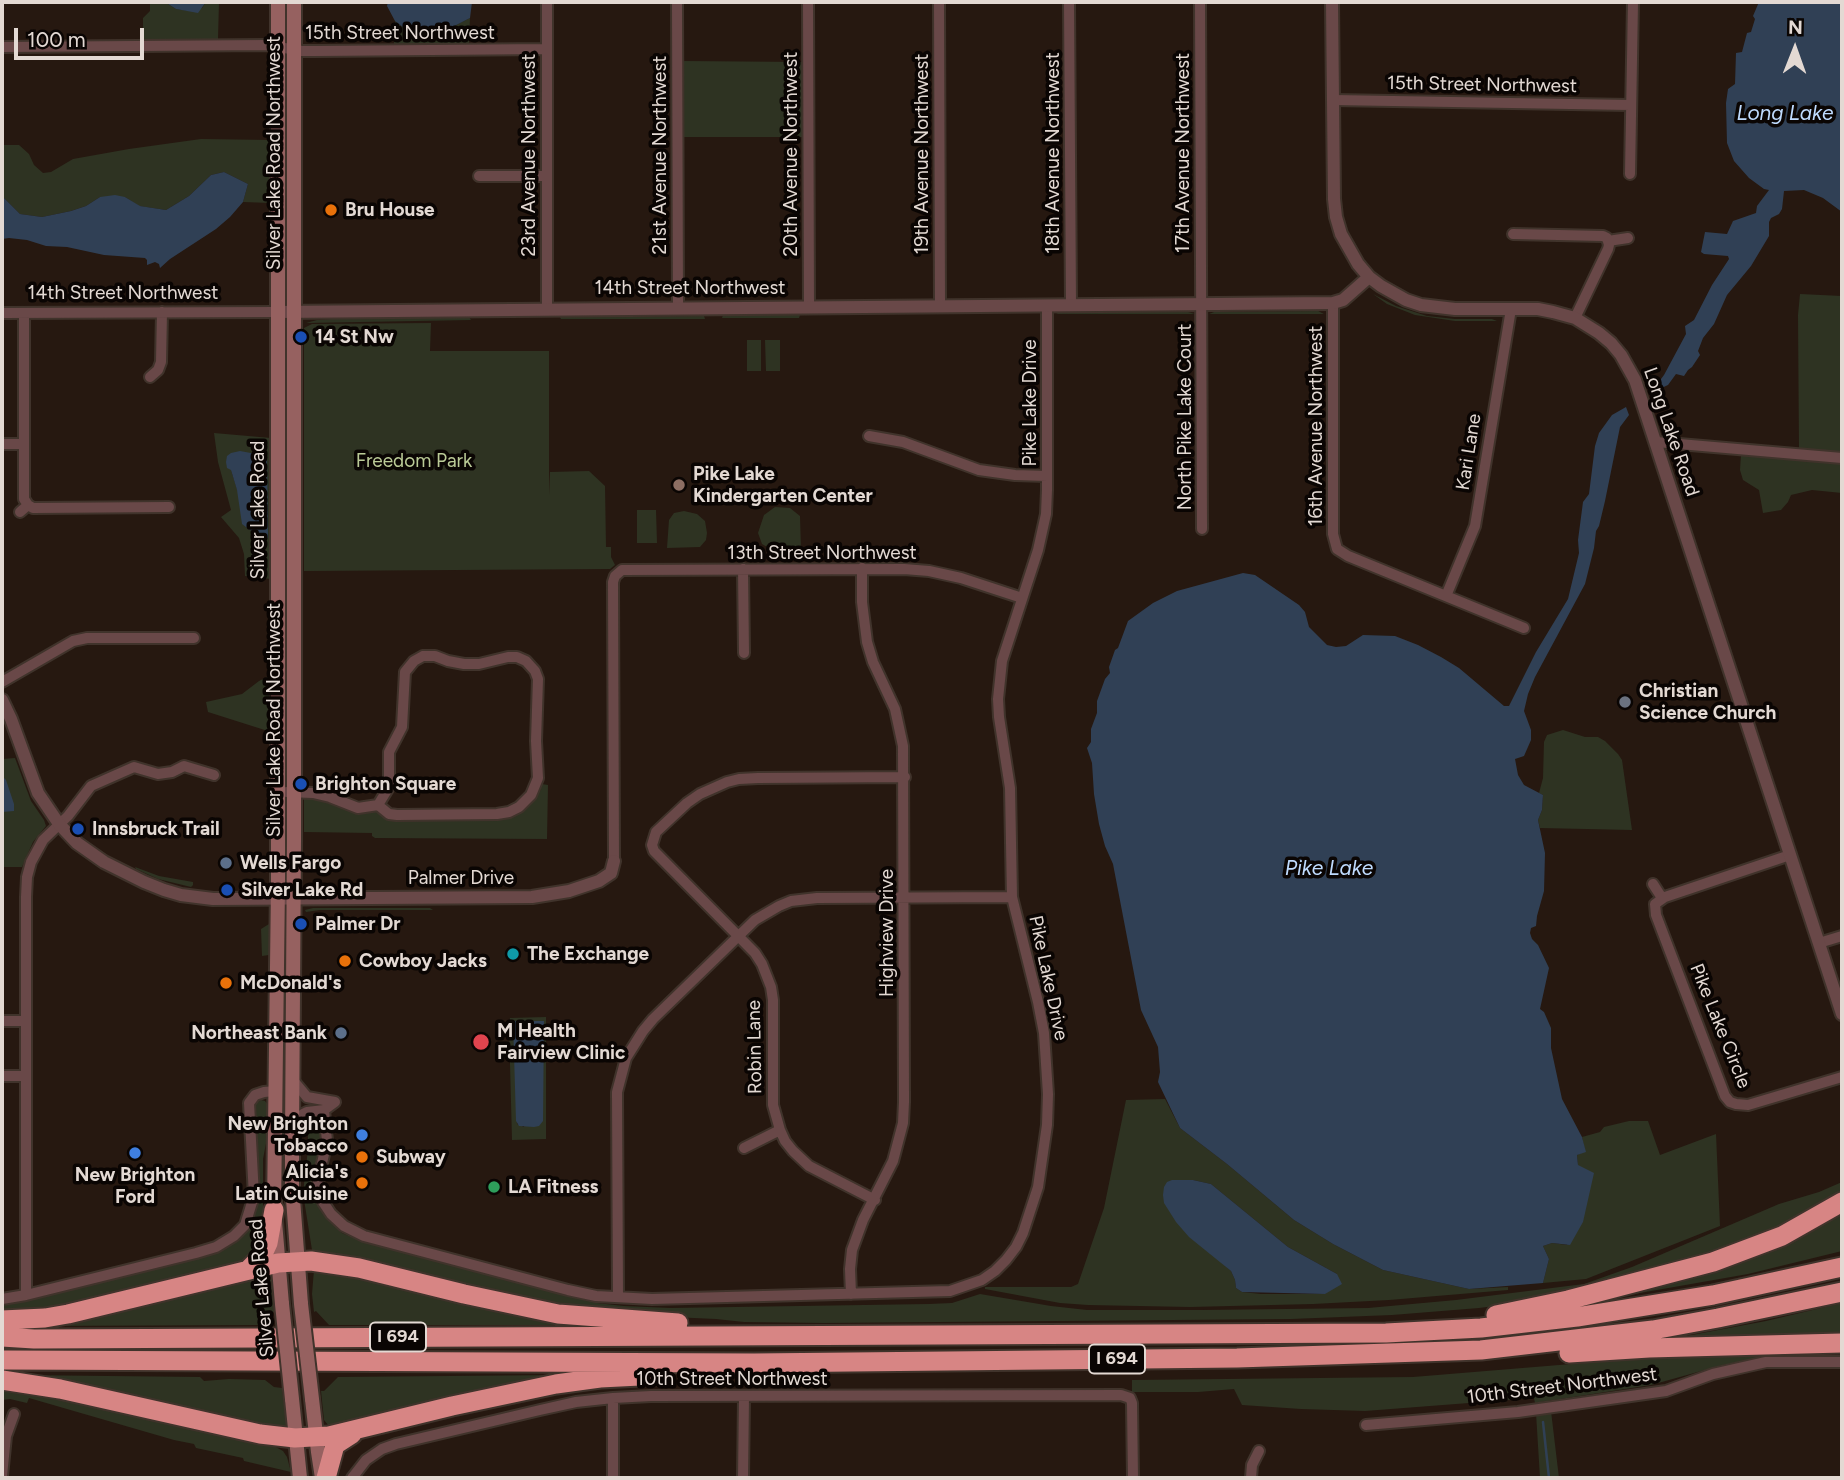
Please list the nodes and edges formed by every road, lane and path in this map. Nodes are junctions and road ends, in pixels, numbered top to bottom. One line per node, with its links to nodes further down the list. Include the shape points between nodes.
1 (278, 2): 11 (main road, Silver Lake Road)
2 (294, 2): 14 (main road, Silver Lake Road Northwest)
3 (547, 2): 13 (street, 23rd Avenue Northwest)
4 (677, 2): 30 (street, 21st Avenue Northwest)
5 (808, 2): 29 (street, 20th Avenue Northwest)
6 (939, 2): 28 (street, 19th Avenue Northwest)
7 (1069, 2): 27 (street, 18th Avenue Northwest)
8 (1200, 2): 25 (street, 17th Avenue Northwest)
9 (1332, 2): 15 (street, Long Lake Road)
10 (1633, 2): 16 (street)
11 (277, 46): 12 (street, 15th Street Northwest); 14 (street, 15th Street Northwest); 35 (main road, Silver Lake Road)
12 (2, 47)
13 (546, 49): 14 (street, 15th Street Northwest); 19 (street, 23rd Avenue Northwest)
14 (293, 50): 33 (main road, Silver Lake Road Northwest)
15 (1333, 100): 16 (street, 15th Street Northwest); 23 (street, Long Lake Road, via 1336,217 1349,250)
16 (1630, 106): 17 (street)
17 (1630, 174)
18 (479, 176): 19 (street)
19 (546, 176): 31 (street, 23rd Avenue Northwest)
20 (1513, 234): 22 (street, via 1603,236)
21 (1628, 238): 22 (street)
22 (1608, 241): 38 (street)
23 (1369, 277): 24 (street, via 1349,296); 32 (street, Long Lake Road, via 1393,294 1421,305)
24 (1333, 303): 25 (street, 14th Street Northwest); 50 (street, 16th Avenue Northwest, via 1333,534 1337,549)
25 (1202, 304): 27 (street, 14th Street Northwest); 47 (street, North Pike Lake Court)
26 (1047, 305): 27 (street, 14th Street Northwest); 28 (street, 14th Street Northwest); 45 (street, Pike Lake Drive)
27 (1071, 305)
28 (940, 306): 29 (street, 14th Street Northwest)
29 (809, 307): 30 (street, 14th Street Northwest)
30 (678, 308): 31 (street, 14th Street Northwest)
31 (547, 309): 33 (street, 14th Street Northwest)
32 (1511, 309): 38 (street, Long Lake Road, via 1538,309); 50 (street, Kari Lane, via 1475,526)
33 (293, 311): 35 (street, 14th Street Northwest); 60 (main road, Silver Lake Road Northwest)
34 (162, 312): 35 (street, 14th Street Northwest); 37 (street, 14th Street Northwest); 39 (street, via 161,362)
35 (277, 312): 59 (main road, Silver Lake Road)
36 (2, 313): 37 (street, 14th Street Northwest)
37 (24, 313): 43 (street)
38 (1576, 318): 41 (street, Long Lake Road, via 1621,355 1635,380)
39 (150, 377)
40 (869, 436): 45 (street, via 903,442 979,470)
41 (1656, 442): 44 (street); 63 (street, Long Lake Road)
42 (2, 444): 43 (street)
43 (24, 444): 46 (street, via 24,508)
44 (1842, 458)
45 (1047, 476): 51 (street, Pike Lake Drive, via 1043,531)
46 (169, 507)
47 (1202, 530)
48 (862, 568): 49 (street, 13th Street Northwest); 51 (street, 13th Street Northwest, via 929,571); 58 (street, Highview Drive, via 867,642 895,709)
49 (743, 569): 54 (street); 64 (street, 13th Street Northwest, via 626,569 613,582)
50 (1446, 596): 52 (street)
51 (1022, 598): 67 (street, Pike Lake Drive, via 1002,661 998,699 1010,788)
52 (1524, 628)
53 (194, 638): 55 (street, via 73,641)
54 (744, 653)
55 (2, 682)
56 (2, 700): 62 (street, Palmer Drive, via 38,793)
57 (214, 775): 62 (street, via 184,766 158,774 134,767 91,786)
58 (905, 777): 66 (street, Highview Drive); 71 (street, Robin Lane, via 740,779 700,794 656,832 654,851)
59 (278, 792): 60 (street); 68 (main road, Silver Lake Road)
60 (294, 792): 61 (street, via 331,797 358,808); 69 (main road, Silver Lake Road Northwest)
61 (378, 805): 61 (street, via 397,815 497,814 519,807 538,778 538,679 531,665 517,657 479,664 435,656 414,660 403,678 402,727 388,757 390,787)
62 (59, 824): 68 (street, Palmer Drive, via 104,862 164,890 213,899); 76 (street, via 43,840 27,877)
63 (1790, 855): 70 (street); 73 (street, Long Lake Road)
64 (614, 861): 69 (street, Palmer Drive, via 611,873 599,881 550,895)
65 (1653, 884): 70 (street)
66 (904, 897): 67 (street); 71 (street, via 791,901 768,911); 86 (street, Highview Drive, via 903,1123 893,1161)
67 (1012, 897): 94 (street, Pike Lake Drive, via 1044,1033 1048,1094 1038,1187 1023,1233 995,1271 967,1286 950,1291)
68 (278, 898): 69 (street, Palmer Drive); 81 (main road, Silver Lake Road)
69 (293, 898): 80 (main road, Silver Lake Road Northwest)
70 (1662, 898): 79 (street, Pike Lake Circle, via 1655,904 1656,915 1730,1102 1748,1105)
71 (738, 936): 83 (street, Robin Lane, via 762,964 771,987 773,1105); 96 (street, via 642,1031 620,1076 616,1108)
72 (1842, 936): 73 (street)
73 (1819, 943): 74 (street, Long Lake Road)
74 (1842, 1014)
75 (2, 1021): 76 (street)
76 (25, 1021): 78 (street)
77 (2, 1076): 78 (street)
78 (25, 1076): 95 (street)
79 (1842, 1077)
80 (292, 1079): 82 (street, via 307,1097 335,1102); 84 (main road, Silver Lake Road Northwest)
81 (275, 1091): 88 (main road, Silver Lake Road); 95 (street, via 255,1095 249,1103 254,1196 245,1225 234,1236 196,1253)
82 (324, 1110): 84 (street, via 303,1114); 96 (street, Pike Lake Drive, via 327,1141 318,1181 331,1214 344,1226 364,1236 558,1287)
83 (779, 1130): 85 (street); 86 (street, Robin Lane, via 810,1166)
84 (292, 1140): 89 (main road, Silver Lake Road Northwest)
85 (744, 1148)
86 (874, 1200): 94 (street, Highview Drive, via 852,1250)
87 (1842, 1202): 100 (highway, via 1782,1236 1713,1262 1548,1305 1426,1323)
88 (274, 1210): 90 (main road, Silver Lake Road); 92 (highway, via 268,1243)
89 (298, 1261): 90 (highway); 99 (highway, via 359,1268 558,1314 735,1325); 113 (main road, Silver Lake Road Northwest, bridge)
90 (278, 1263): 92 (highway); 114 (main road, Silver Lake Road, bridge)
91 (1842, 1267): 100 (highway, I 694, via 1701,1297 1557,1320 1363,1334)
92 (248, 1270): 98 (highway, via 68,1314)
93 (1842, 1292): 103 (highway, I 694, via 1640,1332)
94 (851, 1294): 96 (street, Pike Lake Drive)
95 (26, 1296): 97 (street)
96 (618, 1297)
97 (2, 1300)
98 (2, 1320)
99 (794, 1335): 100 (highway, I 694); 101 (highway, I 694)
100 (1237, 1335)
101 (2, 1337)
102 (1842, 1343): 103 (highway, via 1537,1355)
103 (1481, 1350): 106 (highway, I 694, via 1237,1358)
104 (2, 1360): 106 (highway, I 694)
105 (1842, 1362): 111 (street, 10th Street Northwest, via 1766,1363 1713,1374 1666,1391 1518,1412)
106 (754, 1363): 112 (highway, via 716,1372 556,1384)
107 (2, 1380): 114 (highway, via 251,1433)
108 (744, 1397): 109 (street, 10th Street Northwest); 121 (street); 122 (street, 10th Street Northwest, via 1121,1395 1132,1403)
109 (613, 1398): 119 (street, 10th Street Northwest, via 576,1402 396,1444 366,1460); 120 (street)
110 (14, 1415): 116 (street, via 6,1436)
111 (1366, 1425)
112 (361, 1428): 113 (highway); 118 (highway, via 335,1445)
113 (316, 1437): 114 (highway); 118 (main road, Silver Lake Road Northwest)
114 (295, 1438): 117 (main road, Silver Lake Road)
115 (1259, 1451): 123 (street)
116 (2, 1476)
117 (300, 1478)
118 (324, 1478)
119 (352, 1478)
120 (613, 1478)
121 (743, 1478)
122 (1132, 1478)
123 (1251, 1478)

